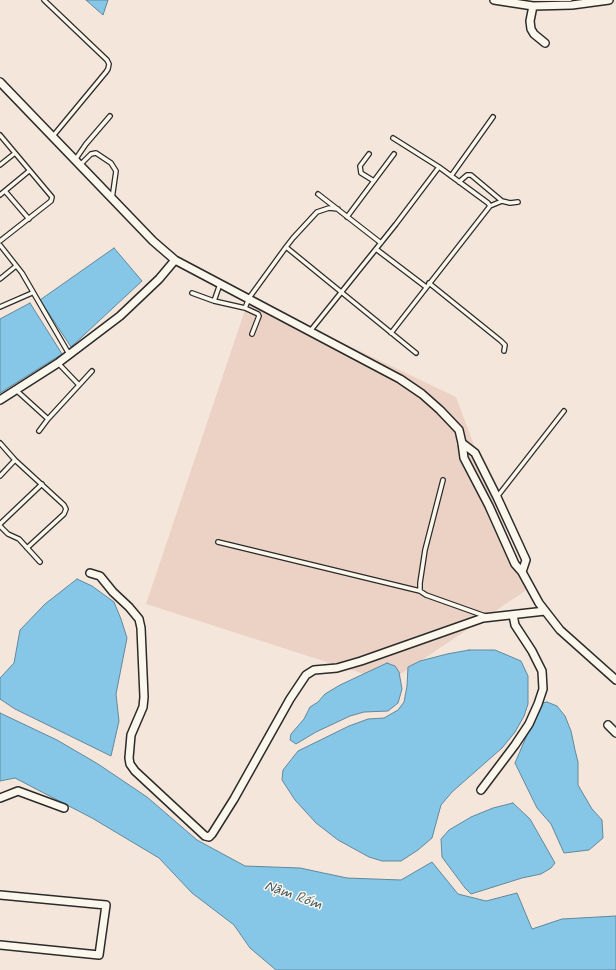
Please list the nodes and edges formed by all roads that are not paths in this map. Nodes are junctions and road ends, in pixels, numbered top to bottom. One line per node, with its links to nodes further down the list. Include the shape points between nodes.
1 (44, 0): 10 (lane, via 109,64 106,72)
2 (494, 0): 4 (street)
3 (609, 0): 4 (street, via 572,5)
4 (533, 6): 5 (street, via 531,29)
5 (545, 44)
6 (0, 82): 10 (street)
7 (110, 116): 15 (lane, via 86,144)
8 (493, 117): 19 (lane)
9 (0, 135): 12 (lane)
10 (53, 136): 15 (street)
11 (393, 138): 17 (lane)
12 (14, 153): 16 (lane); 18 (lane)
13 (369, 154): 20 (lane, via 360,166 361,173)
14 (394, 154): 20 (lane)
15 (77, 162): 25 (street); 25 (lane, via 96,153 112,163 116,171)
16 (0, 165)
17 (439, 167): 19 (lane); 33 (lane)
18 (29, 171): 22 (lane); 31 (lane, via 52,197 51,202)
19 (451, 176): 21 (lane)
20 (374, 181): 30 (lane)
21 (459, 182): 26 (lane, via 470,175); 28 (lane)
22 (5, 191): 24 (lane); 31 (lane)
23 (318, 194): 29 (lane)
24 (0, 195)
25 (112, 199): 37 (street)
26 (502, 201): 27 (lane); 28 (lane)
27 (518, 202)
28 (490, 206): 40 (lane)
29 (338, 209): 30 (lane); 35 (lane, via 329,208 317,212)
30 (348, 217): 33 (lane)
31 (29, 219): 32 (lane)
32 (0, 242)
33 (381, 243): 36 (lane)
34 (0, 245): 38 (lane)
35 (286, 247): 43 (lane); 46 (lane)
36 (376, 250): 42 (lane); 43 (lane)
37 (175, 260): 41 (street); 56 (street, via 120,316)
38 (16, 266): 39 (lane); 44 (lane)
39 (0, 279)
40 (429, 282): 42 (lane); 54 (lane, via 501,341 505,345)
41 (220, 283): 46 (street); 47 (lane)
42 (426, 287): 52 (lane)
43 (342, 292): 51 (lane); 52 (lane)
44 (32, 293): 49 (lane); 56 (lane)
45 (192, 293): 47 (lane)
46 (249, 298): 50 (lane); 51 (street)
47 (214, 301): 50 (lane)
48 (0, 302): 49 (lane)
49 (2, 307)
50 (244, 308): 53 (lane, via 259,316)
51 (310, 330): 65 (street, via 400,379 422,394 459,430)
52 (391, 333): 55 (lane)
53 (252, 334)
54 (504, 351)
55 (416, 353)
56 (69, 354): 57 (street)
57 (58, 363): 59 (lane); 60 (street)
58 (92, 371): 59 (lane)
59 (79, 385): 63 (lane)
60 (16, 390): 61 (street); 63 (lane)
61 (0, 400)
62 (564, 411): 71 (lane)
63 (48, 420): 64 (lane)
64 (39, 431)
65 (462, 443): 71 (street, via 475,453); 76 (street, via 464,458 515,564)
66 (0, 444): 67 (lane)
67 (15, 460): 68 (lane); 70 (lane)
68 (0, 476)
69 (442, 480): 78 (lane, via 425,550)
70 (42, 484): 72 (lane); 74 (lane, via 64,505 66,511)
71 (497, 497): 76 (street, via 526,560)
72 (0, 525): 74 (lane)
73 (218, 542): 78 (lane)
74 (27, 548): 75 (lane)
75 (40, 562)
76 (522, 572): 79 (street)
77 (90, 573): 81 (street, via 100,576 129,607 139,619 141,628 144,696 143,707 131,735 130,764 170,804 209,837 306,675 314,670 355,663)
78 (420, 591): 81 (lane)
79 (545, 611): 80 (street); 82 (street, via 560,630)
80 (513, 615): 81 (street); 85 (street, via 515,625 542,670 543,689 529,724)
81 (489, 617)
82 (616, 680)
83 (608, 725): 84 (street)
84 (616, 733)
85 (481, 790)
86 (0, 798): 87 (street, via 18,791)
87 (64, 808)
88 (0, 895): 89 (street, via 106,906 99,955)
89 (0, 945)

